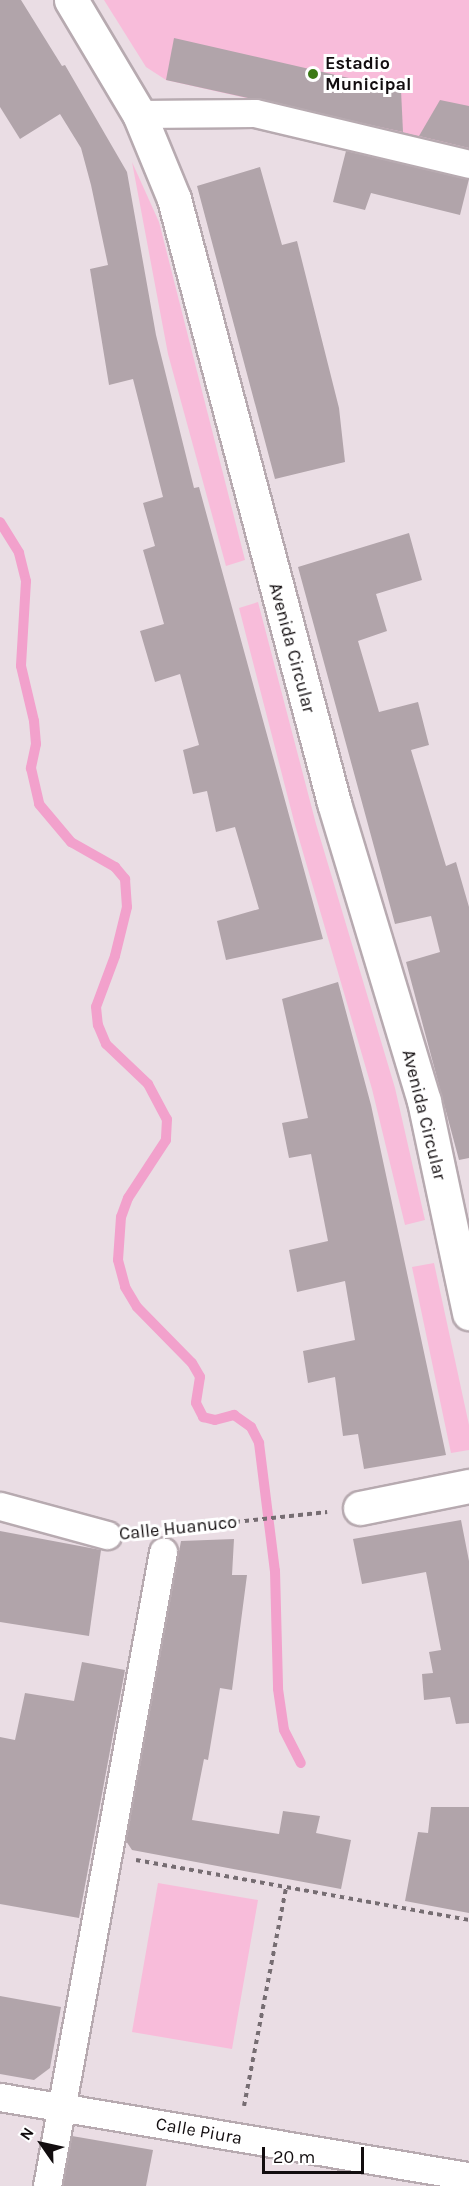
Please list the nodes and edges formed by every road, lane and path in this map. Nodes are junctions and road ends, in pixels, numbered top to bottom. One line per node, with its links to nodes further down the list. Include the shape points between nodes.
1 (71, 0): 2 (street, Avenida Circular)
2 (139, 114): 3 (street, via 255,113); 4 (street, Avenida Circular, via 174,200 334,803 424,1101)
3 (469, 164)
4 (469, 1313)
5 (469, 1486): 7 (street)
6 (0, 1506): 8 (street, Calle Huanuco)
7 (360, 1508): 9 (path, Calle Huanuco)
8 (107, 1535)
9 (167, 1541): 15 (street)
10 (131, 1859): 11 (path)
11 (286, 1887): 12 (path); 14 (path)
12 (469, 1920)
13 (0, 2097): 15 (street, Calle Piura)
14 (244, 2106)
15 (62, 2108): 16 (street, Calle Piura); 17 (street)
16 (469, 2176)
17 (47, 2186)

